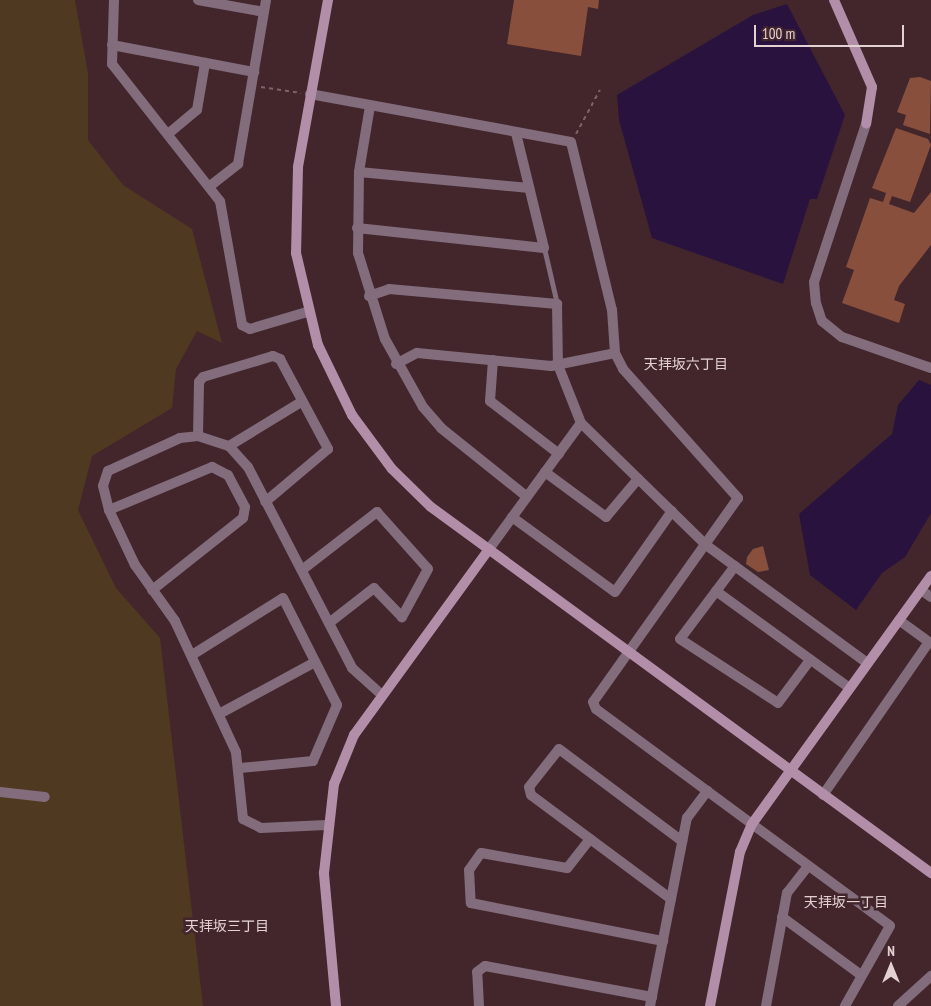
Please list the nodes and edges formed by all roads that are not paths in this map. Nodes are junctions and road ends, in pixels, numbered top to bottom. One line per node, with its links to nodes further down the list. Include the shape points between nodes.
1 (114, 0): 7 (street)
2 (198, 0): 6 (street)
3 (266, 0): 6 (street)
4 (328, 0): 10 (street)
5 (834, 0): 26 (street, via 872,87 866,124 814,282 816,303 822,321 842,337)
6 (264, 12): 9 (street)
7 (112, 46): 8 (street); 13 (street, via 112,64)
8 (205, 63): 9 (street); 13 (street, via 197,110)
9 (254, 72): 15 (street, via 238,164)
10 (310, 94): 11 (street); 21 (street, via 298,167 295,224)
11 (370, 106): 12 (street); 14 (street)
12 (516, 133): 16 (street); 22 (street, via 571,142 612,310)
13 (168, 134): 15 (street)
14 (359, 172): 16 (street); 17 (street)
15 (210, 186): 21 (street, via 220,201 242,325 250,330)
16 (529, 188): 18 (street)
17 (357, 228): 18 (street); 19 (street, via 358,253)
18 (544, 248): 20 (lane)
19 (369, 296): 20 (street, via 389,289); 24 (street)
20 (557, 304): 25 (street)
21 (307, 312): 40 (street, via 332,378 352,415 392,469 431,507)
22 (615, 353): 25 (street); 39 (street, via 632,383 738,498)
23 (493, 360): 24 (street, via 417,353); 25 (street); 31 (street, via 490,401)
24 (396, 364): 34 (street, via 441,428)
25 (558, 365): 28 (street)
26 (931, 368)
27 (301, 402): 29 (street, via 277,356 203,377 199,382); 30 (street); 35 (street, via 328,449)
28 (581, 423): 31 (street); 33 (street)
29 (198, 436): 30 (street); 36 (street, via 180,438 108,470 103,486)
30 (229, 446): 35 (street, via 248,467)
31 (559, 454): 32 (street)
32 (545, 472): 33 (street, via 606,517); 34 (street)
33 (638, 479): 37 (street)
34 (527, 497): 38 (street)
35 (265, 502): 42 (street)
36 (109, 510): 44 (street); 44 (street, via 212,466 228,475 245,507 243,518)
37 (672, 511): 38 (street, via 615,592); 39 (street)
38 (512, 517): 40 (street)
39 (706, 545): 41 (street); 50 (street)
40 (489, 549): 50 (street); 56 (street)
41 (735, 566): 46 (street); 54 (street)
42 (302, 570): 49 (street); 49 (street, via 376,512 428,569 402,617 374,588)
43 (931, 576): 45 (street)
44 (152, 590): 51 (street, via 176,622)
45 (921, 590): 47 (street); 48 (street)
46 (716, 591): 52 (street); 52 (street, via 680,639 778,703)
47 (931, 597)
48 (899, 620): 54 (street); 62 (street, via 929,642)
49 (329, 623): 56 (street, via 352,668)
50 (628, 651): 59 (street); 60 (street, via 593,702 596,709)
51 (192, 655): 53 (street, via 283,598); 57 (street)
52 (810, 660): 55 (street)
53 (316, 662): 57 (street); 58 (street, via 337,706 317,756 313,761)
54 (867, 663): 55 (street)
55 (848, 688): 59 (street)
56 (381, 694): 65 (street, via 354,735 334,784)
57 (219, 714): 58 (street)
58 (240, 768): 65 (street, via 239,811 247,825 261,828)
59 (788, 770): 62 (street); 64 (street)
60 (706, 791): 64 (street); 67 (street, via 687,818)
61 (0, 792): 63 (street)
62 (823, 795): 69 (street)
63 (45, 797)
64 (752, 824): 68 (street); 78 (street, via 740,852)
65 (326, 825): 76 (street, via 324,873)
66 (590, 839): 67 (street, via 528,791 559,749); 70 (street); 72 (street, via 567,868 481,853 469,870 471,903)
67 (682, 841): 70 (street)
68 (808, 866): 71 (street, via 787,893); 73 (street, via 890,926)
69 (931, 873)
70 (671, 899): 72 (street)
71 (782, 918): 73 (street); 79 (street)
72 (663, 941): 75 (street)
73 (860, 975): 80 (street)
74 (931, 976): 81 (street)
75 (651, 1001): 77 (street, via 485,966 477,972)
76 (336, 1006)
77 (479, 1006)
78 (710, 1006)
79 (766, 1006)
80 (845, 1006)
81 (898, 1006)

